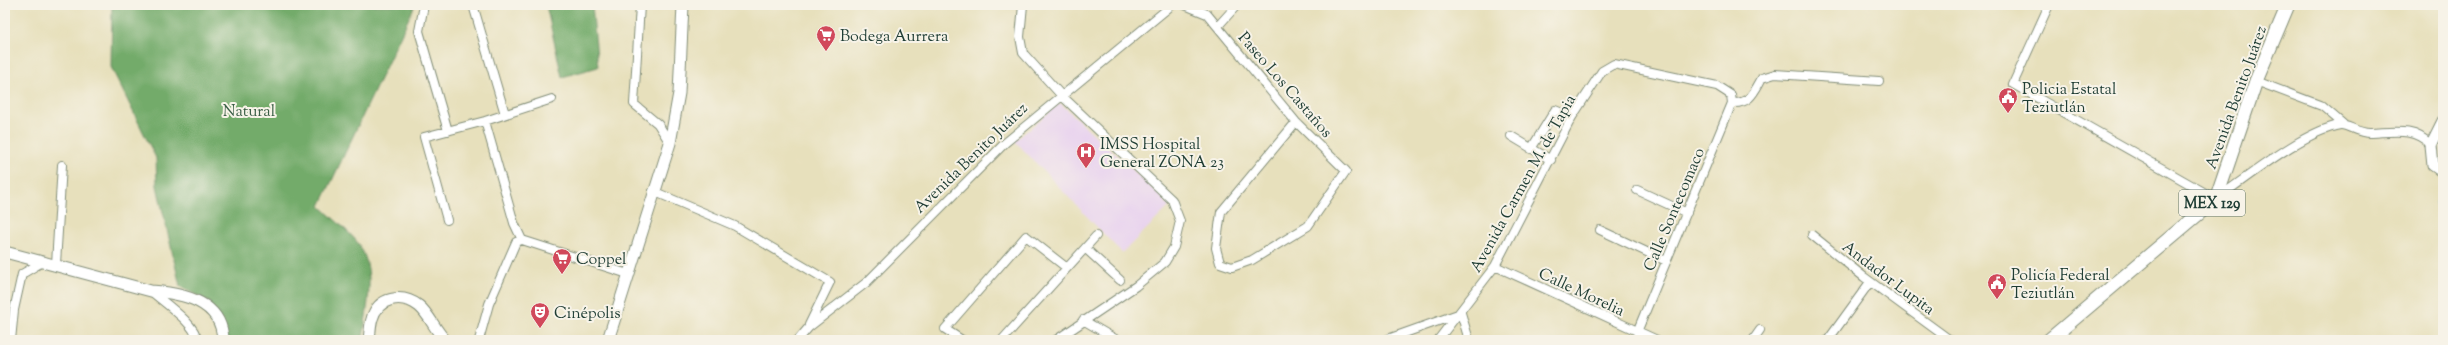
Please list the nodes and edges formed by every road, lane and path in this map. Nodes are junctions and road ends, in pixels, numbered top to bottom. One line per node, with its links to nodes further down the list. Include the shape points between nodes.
1 (424, 5): 23 (street, via 419,31)
2 (473, 5): 17 (street)
3 (640, 5): 25 (street, via 634,104 658,124)
4 (683, 5): 25 (main road, via 679,93)
5 (1023, 5): 14 (street, via 1020,37 1023,53)
6 (1172, 5): 14 (street, Avenida Benito Juárez)
7 (1185, 5): 11 (street, Paseo Los Castaños, via 1207,14)
8 (1237, 5): 11 (street)
9 (2049, 5): 33 (street, via 2013,84)
10 (2288, 5): 13 (main road, Avenida Benito Juárez / MEX 129)
11 (1218, 26): 21 (street, Paseo Los Castaños)
12 (1879, 81): 16 (street, via 1775,74 1762,78 1750,99 1741,103)
13 (2256, 81): 22 (street, via 2322,106); 33 (main road, Avenida Benito Juárez / MEX 129)
14 (1061, 95): 52 (street, via 1172,200 1180,221 1174,247 1165,262 1136,286); 53 (street, Avenida Benito Juárez, via 1005,143 867,282)
15 (552, 99): 17 (street)
16 (1731, 99): 18 (street, Avenida Carmen M. de Tapia, via 1717,86 1614,64 1602,71); 34 (street, Calle Sontecomaco)
17 (505, 114): 19 (street)
18 (1572, 117): 27 (street, via 1555,110); 28 (street, Avenida Carmen M. de Tapia)
19 (485, 121): 23 (street); 39 (street, via 514,223)
20 (2443, 121): 26 (main road)
21 (1296, 122): 21 (street, Paseo Los Castaños, via 1221,212 1216,248 1220,264 1232,267 1252,260 1308,226 1346,171)
22 (2342, 124): 26 (street, via 2364,134 2406,131 2423,137); 33 (street, via 2316,131)
23 (448, 131): 35 (street, via 424,136)
24 (1511, 136): 27 (street)
25 (670, 143): 31 (main road)
26 (2431, 145): 30 (main road, via 2433,165)
27 (1531, 149): 28 (street)
28 (1551, 160): 45 (street, Avenida Carmen M. de Tapia)
29 (62, 165): 44 (street)
30 (2441, 171)
31 (654, 190): 47 (main road); 53 (street, via 735,226 830,282)
32 (1637, 190): 34 (street)
33 (2216, 199): 75 (main road, MEX 129)
34 (1687, 213): 43 (street, Calle Sontecomaco)
35 (447, 220)
36 (1600, 230): 43 (street)
37 (1812, 235): 49 (street, Andador Lupita)
38 (1096, 236): 40 (street)
39 (522, 240): 47 (street); 61 (street, via 513,246 506,261 489,304)
40 (1085, 248): 46 (street); 48 (street)
41 (5, 252): 42 (main road)
42 (44, 261): 44 (main road); 56 (street, via 22,274)
43 (1666, 261): 55 (street, Calle Sontecomaco)
44 (56, 264): 50 (main road)
45 (1495, 266): 51 (street, Avenida Carmen M. de Tapia); 55 (street, Calle Morelia)
46 (1067, 268): 64 (street, via 1026,236 945,329); 65 (street)
47 (628, 274): 62 (main road)
48 (1120, 280)
49 (1870, 282): 73 (street); 74 (street, Andador Lupita)
50 (151, 292): 57 (street, via 179,315 197,334); 58 (main road, via 173,293 196,299 215,314 223,332)
51 (1461, 312): 68 (street); 69 (street, Avenida Carmen M. de Tapia); 70 (street)
52 (1083, 320): 66 (street); 67 (street)
53 (808, 327): 63 (street, Avenida Benito Juárez)
54 (1760, 330): 72 (street)
55 (1637, 332): 71 (street, Calle Morelia)
56 (11, 340)
57 (197, 340)
58 (223, 340)
59 (369, 340): 60 (main road, via 372,317 382,303 395,297 407,299 420,306)
60 (445, 340)
61 (479, 340)
62 (608, 340)
63 (798, 340)
64 (962, 340)
65 (1002, 340)
66 (1056, 340)
67 (1118, 340)
68 (1385, 340)
69 (1438, 340)
70 (1469, 340)
71 (1657, 340)
72 (1753, 340)
73 (1828, 340)
74 (1950, 340)
75 (2049, 340)

